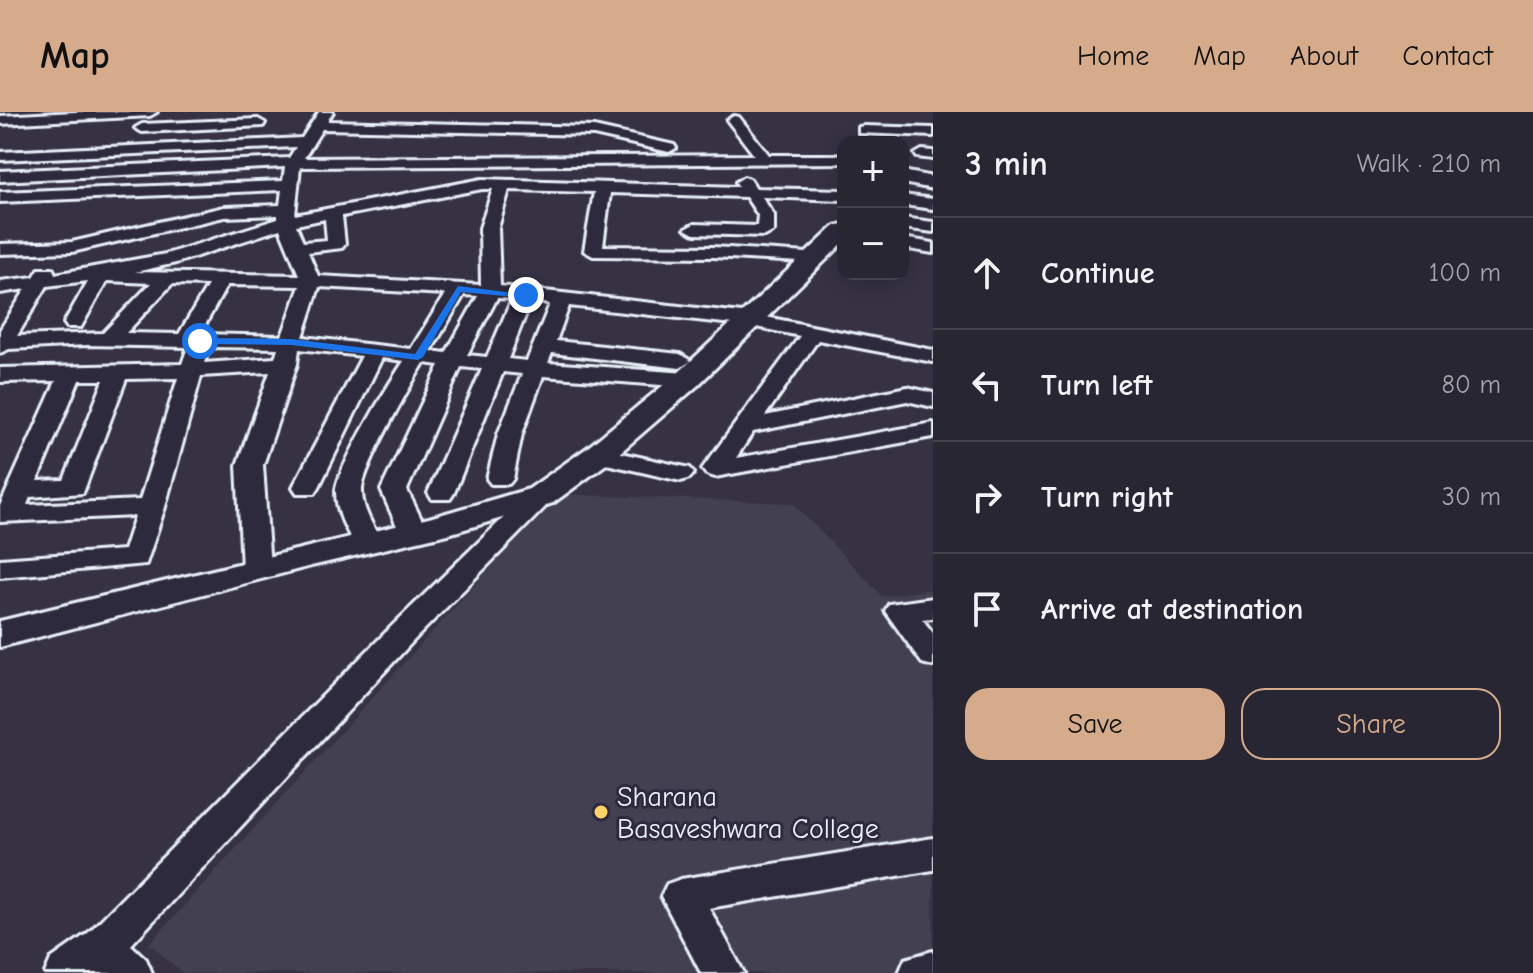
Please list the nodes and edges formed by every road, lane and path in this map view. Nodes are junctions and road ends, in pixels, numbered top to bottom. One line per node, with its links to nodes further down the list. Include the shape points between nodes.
1 (121, 113): 4 (street); 10 (street)
2 (30, 115): 3 (street); 6 (street); 11 (street)
3 (47, 115): 10 (street)
4 (145, 117): 5 (street); 15 (street)
5 (259, 118): 14 (street)
6 (0, 120)
7 (734, 120): 20 (street)
8 (469, 122): 18 (street); 19 (street, via 610,134); 23 (street)
9 (316, 126): 14 (street); 18 (street); 24 (street)
10 (74, 127): 15 (street); 16 (street)
11 (21, 131)
12 (865, 131): 13 (street)
13 (933, 132)
14 (256, 144): 15 (street)
15 (132, 149): 25 (street)
16 (4, 152)
17 (729, 157): 19 (street); 20 (street); 33 (street)
18 (377, 158): 23 (street); 24 (street); 29 (street, via 451,188); 38 (street)
19 (711, 158): 21 (street)
20 (764, 158): 22 (street)
21 (628, 159): 23 (street); 32 (street)
22 (837, 159)
23 (474, 160)
24 (293, 163): 25 (street); 30 (street)
25 (126, 170): 26 (street)
26 (0, 176)
27 (909, 178): 28 (main road)
28 (933, 183)
29 (503, 184): 31 (street); 57 (street, via 489,228)
30 (291, 185): 35 (street); 39 (street)
31 (603, 189): 32 (street); 49 (street, via 593,251)
32 (636, 190): 33 (street)
33 (751, 192): 34 (street); 42 (street, via 766,215 765,231)
34 (837, 195)
35 (0, 197)
36 (909, 201): 37 (street)
37 (933, 204)
38 (333, 212): 39 (street); 46 (street, via 336,244)
39 (287, 216): 45 (street, via 224,212); 46 (street); 50 (street, via 170,259)
40 (909, 224): 41 (street)
41 (933, 227)
42 (694, 229)
43 (837, 238): 49 (main road)
44 (909, 244): 47 (street)
45 (64, 247): 48 (street); 53 (street)
46 (297, 248): 54 (street)
47 (933, 248)
48 (0, 249)
49 (817, 258): 61 (main road)
50 (102, 273): 51 (street); 53 (street); 62 (street)
51 (169, 276): 52 (street); 64 (street)
52 (221, 278): 54 (street); 65 (street)
53 (40, 281): 55 (street); 66 (street)
54 (311, 281): 56 (street); 70 (street)
55 (0, 287)
56 (458, 289): 57 (street); 72 (street)
57 (491, 291): 58 (street); 73 (street)
58 (524, 295): 59 (street); 74 (street)
59 (562, 299): 60 (street); 67 (street)
60 (617, 305): 61 (street); 69 (street)
61 (751, 320): 63 (street); 79 (main road)
62 (74, 323)
63 (813, 332): 71 (street); 82 (street)
64 (108, 340): 65 (street); 66 (street)
65 (193, 341): 70 (street); 76 (street)
66 (1, 344)
67 (546, 346): 69 (street); 75 (street)
68 (375, 351): 70 (street); 72 (street); 87 (street)
69 (595, 352): 79 (street)
70 (288, 353): 76 (street); 95 (street, via 250,465)
71 (933, 356)
72 (418, 357): 73 (street); 93 (street, via 384,411 348,489)
73 (453, 360): 74 (street); 92 (street, via 394,490)
74 (494, 364): 75 (street); 88 (street)
75 (537, 369): 79 (street); 86 (street, via 510,434)
76 (192, 371): 78 (street); 91 (street)
77 (71, 372): 78 (street); 80 (street); 90 (street)
78 (118, 372): 90 (street, via 74,487)
79 (696, 372): 84 (main road)
80 (0, 375)
81 (933, 400): 82 (street, via 907,394)
82 (744, 427): 83 (street, via 715,469)
83 (933, 430)
84 (598, 455): 85 (street); 89 (main road)
85 (681, 473)
86 (500, 479)
87 (306, 487)
88 (441, 493)
89 (541, 496): 92 (main road); 100 (street, via 404,632)
90 (10, 506): 91 (street)
91 (152, 507): 94 (street, via 136,558)
92 (414, 533): 93 (main road)
93 (368, 543): 95 (main road)
94 (0, 568)
95 (256, 568): 97 (main road)
96 (933, 608): 98 (street, via 900,611)
97 (0, 634)
98 (933, 655)
99 (933, 854): 103 (street, via 681,896)
100 (117, 960): 102 (street)
101 (933, 970): 104 (street)
102 (66, 973)
103 (723, 973)
104 (920, 973)

